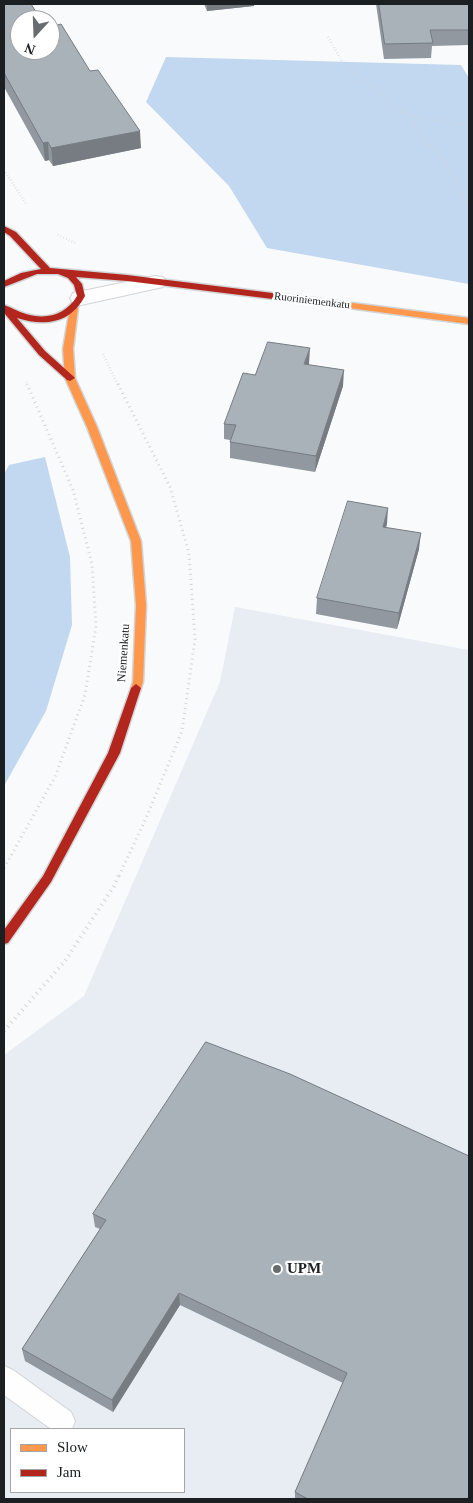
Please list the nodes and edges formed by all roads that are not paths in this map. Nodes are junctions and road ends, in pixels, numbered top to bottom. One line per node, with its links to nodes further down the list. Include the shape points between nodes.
1 (4, 228): 2 (street)
2 (47, 270): 3 (street, Ruoriniemenkatu); 5 (street, via 21,274)
3 (62, 273): 4 (street, Ruoriniemenkatu); 6 (street, via 74,279 81,288)
4 (155, 282): 6 (street, Ruoriniemenkatu); 8 (street, Ruoriniemenkatu)
5 (4, 284)
6 (77, 303): 7 (street, via 54,318 42,320 17,317); 9 (street, Niemenkatu, via 68,349)
7 (6, 310): 9 (street, Niemenkatu, via 42,353)
8 (469, 321)
9 (70, 378): 10 (street, Niemenkatu, via 136,541 141,605 138,682 114,753 47,879)
10 (4, 939)
11 (4, 1379): 12 (lane)
12 (62, 1422)

